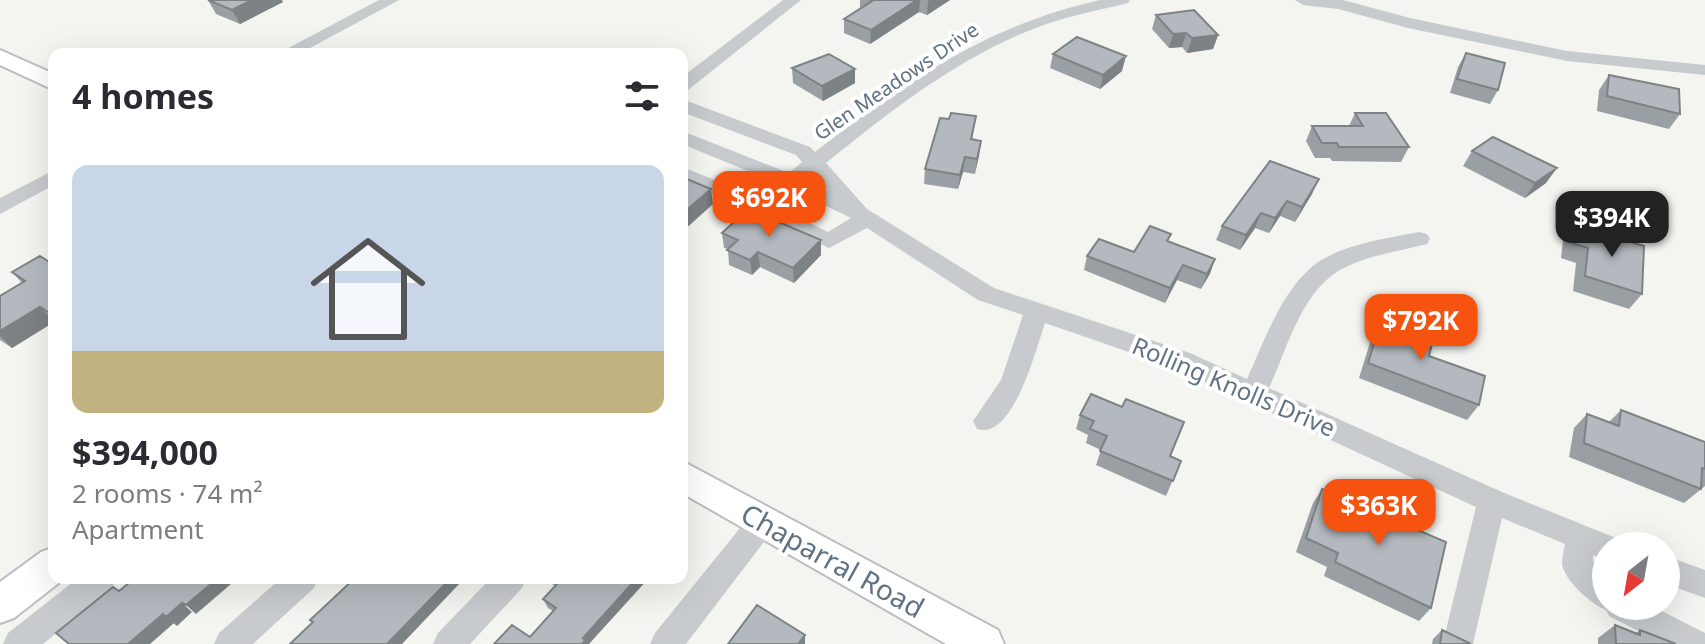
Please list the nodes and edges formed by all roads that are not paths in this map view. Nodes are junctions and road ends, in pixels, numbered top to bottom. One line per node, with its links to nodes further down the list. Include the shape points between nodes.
1 (391, 0): 6 (street)
2 (793, 0): 11 (street)
3 (1122, 0): 17 (street, Glen Meadows Drive, via 1044,19 971,52)
4 (1303, 0): 9 (street, via 1567,56)
5 (0, 38): 8 (main road)
6 (298, 48)
7 (0, 57): 10 (main road)
8 (48, 59)
9 (1705, 70)
10 (48, 80)
11 (688, 81)
12 (688, 107): 13 (street, Rolling Knolls Drive)
13 (715, 117): 14 (street); 17 (street, Rolling Knolls Drive, via 803,151)
14 (688, 135)
15 (688, 140): 16 (street, Rolling Knolls Drive)
16 (717, 151): 18 (street, Rolling Knolls Drive); 19 (street)
17 (814, 163): 22 (street, Glen Meadows Drive); 24 (street, Rolling Knolls Drive)
18 (766, 170): 20 (street, via 734,192); 22 (street, Rolling Knolls Drive)
19 (688, 172)
20 (688, 177)
21 (48, 179): 23 (street)
22 (791, 181): 24 (street, Rolling Knolls Drive); 24 (street, Glen Meadows Drive, via 765,202 764,209 829,241)
23 (0, 207)
24 (868, 218): 26 (street, Rolling Knolls Drive, via 986,294)
25 (1419, 239): 27 (street, via 1371,249 1316,275)
26 (1036, 312): 27 (street, Rolling Knolls Drive, via 1181,360); 28 (street, via 1013,383)
27 (1254, 392): 30 (street, Rolling Knolls Drive)
28 (986, 421)
29 (688, 479): 31 (main road, Chaparral Road)
30 (1492, 501): 32 (street, Rolling Knolls Drive); 43 (street)
31 (763, 521): 47 (street); 48 (main road, Chaparral Road)
32 (1592, 542)
33 (1592, 543): 36 (street, via 1577,565)
34 (48, 569): 41 (main road)
35 (1680, 575): 40 (street)
36 (1592, 581)
37 (94, 584): 44 (street)
38 (296, 584): 45 (street)
39 (505, 584): 46 (street)
40 (1705, 584)
41 (0, 605)
42 (1648, 620): 49 (street)
43 (1460, 638)
44 (19, 644)
45 (230, 644)
46 (449, 644)
47 (666, 644)
48 (984, 644)
49 (1695, 644)

